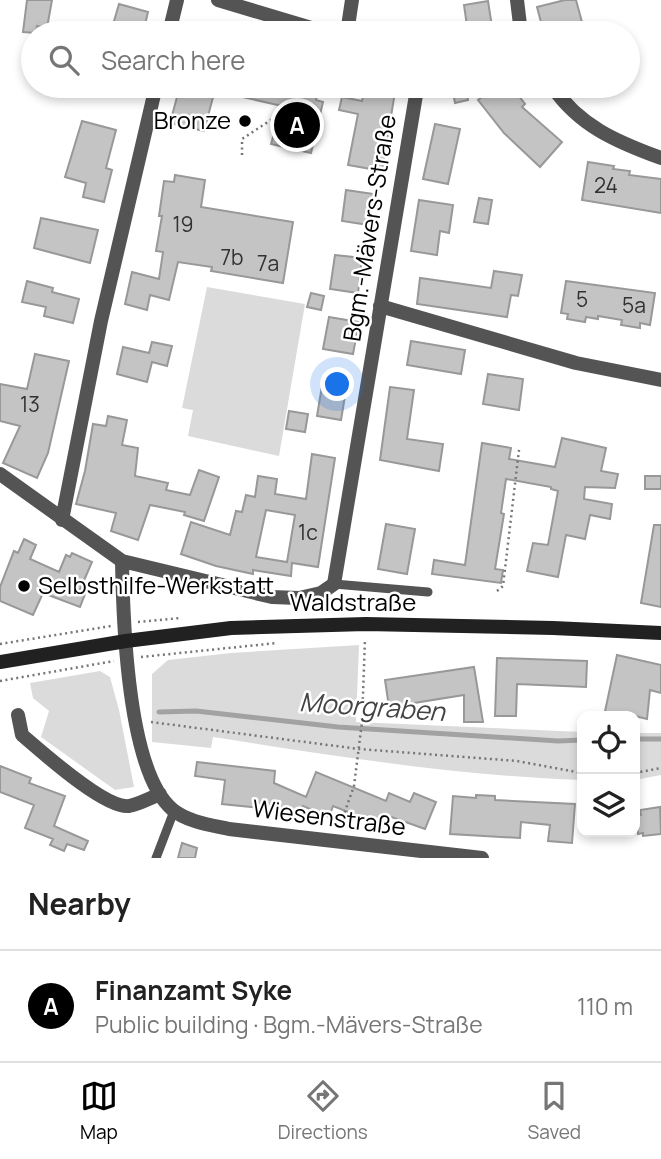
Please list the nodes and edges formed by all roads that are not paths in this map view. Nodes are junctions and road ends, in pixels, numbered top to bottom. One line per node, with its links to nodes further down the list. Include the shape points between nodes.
1 (177, 0): 5 (street)
2 (218, 0): 6 (street)
3 (352, 0): 7 (street)
4 (517, 0): 8 (street)
5 (172, 21)
6 (288, 21)
7 (349, 21)
8 (520, 21)
9 (153, 98): 16 (street, via 101,321)
10 (415, 98): 13 (street, Bgm.-Mävers-Straße)
11 (560, 98): 12 (street, via 566,107 618,142)
12 (661, 158)
13 (380, 306): 14 (street, via 576,363); 18 (street, Bgm.-Mävers-Straße)
14 (661, 380)
15 (0, 474): 16 (street, Waldstraße)
16 (62, 520): 17 (street, Waldstraße)
17 (122, 561): 18 (street, Waldstraße, via 272,597 299,598 321,593); 21 (street)
18 (334, 584): 19 (lane, Waldstraße)
19 (428, 592)
20 (661, 633): 21 (main road, Waldstraße, via 366,624 231,628)
21 (126, 640): 22 (main road); 24 (street, Wiesenstraße, via 137,725 148,771)
22 (0, 662)
23 (18, 715): 24 (street, via 22,735 111,803 128,806)
24 (160, 794): 25 (street, Wiesenstraße)
25 (174, 811): 26 (lane); 27 (street, Wiesenstraße, via 229,829)
26 (156, 858)
27 (482, 858)

